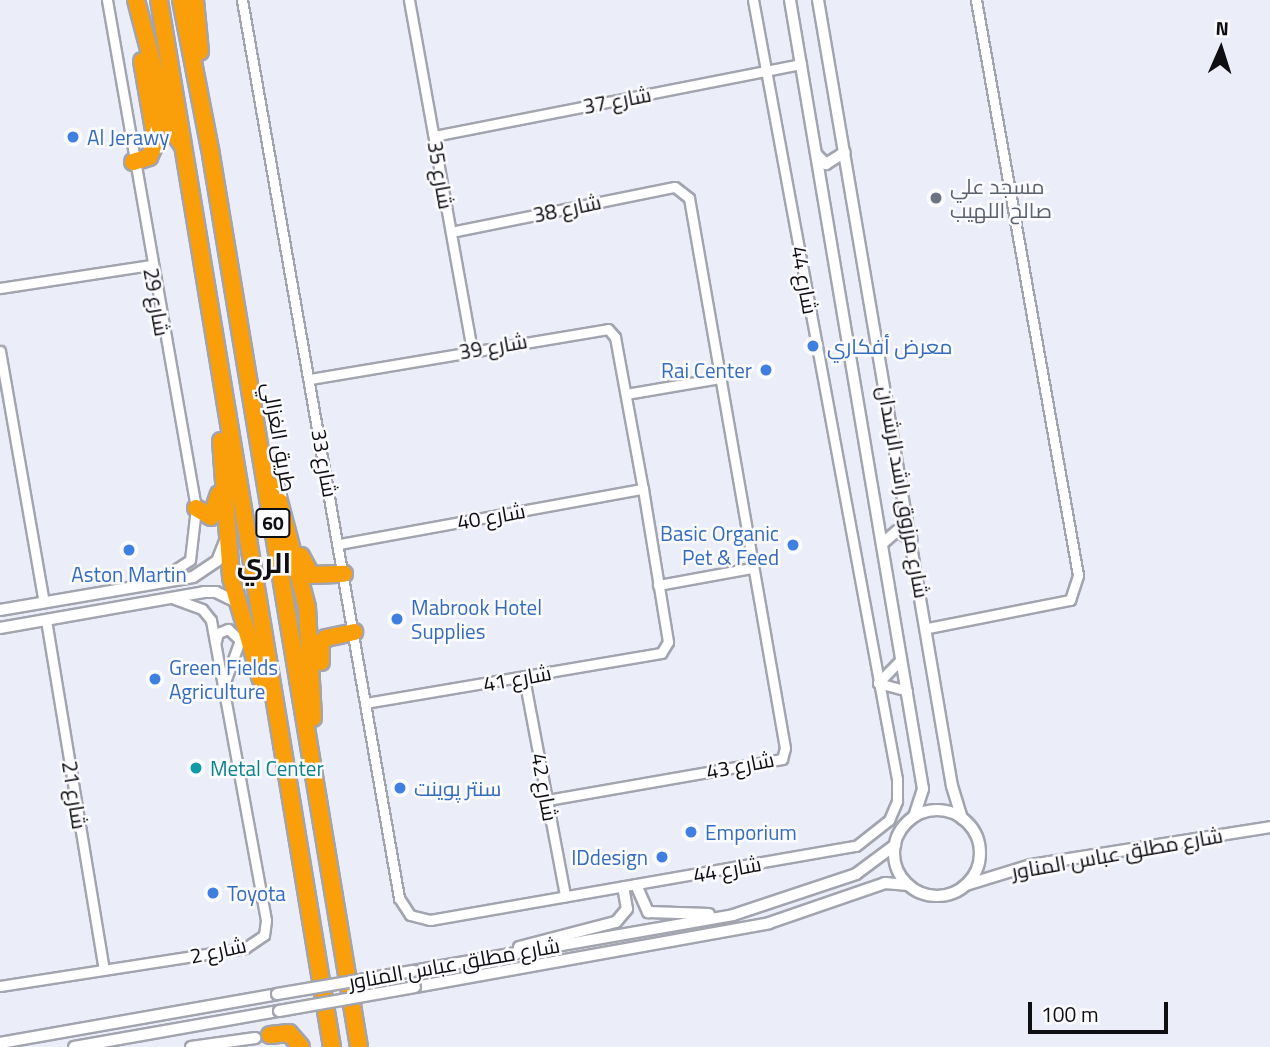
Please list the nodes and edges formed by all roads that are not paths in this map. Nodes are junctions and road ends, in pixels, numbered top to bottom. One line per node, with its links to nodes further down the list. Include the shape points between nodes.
1 (107, 0): 20 (street, شارع 29)
2 (136, 0): 12 (highway)
3 (159, 0): 16 (highway, 60)
4 (181, 0): 18 (highway, طريق الغزالي / 60)
5 (195, 0): 18 (highway)
6 (242, 0): 28 (street, شارع 33)
7 (409, 0): 15 (street, شارع 35)
8 (753, 0): 14 (street, شارع 44)
9 (790, 0): 13 (street, شارع مرزوق راشد الرشدان)
10 (818, 0): 17 (street, شارع مرزوق راشد الرشدان)
11 (976, 0): 54 (street, via 1077,575 1070,600)
12 (141, 20): 16 (highway, via 169,127); 20 (highway, via 142,57 156,142 149,157)
13 (801, 64): 14 (street, شارع 37); 19 (street, شارع مرزوق راشد الرشدان)
14 (767, 70): 15 (street, شارع 37); 61 (street, شارع 44)
15 (434, 136): 22 (street, شارع 35)
16 (187, 152): 29 (highway, 60)
17 (845, 152): 19 (street, via 826,164); 37 (street, شارع مرزوق راشد الرشدان)
18 (211, 155): 31 (highway, طريق الغزالي / 60)
19 (817, 155): 38 (street, شارع مرزوق راشد الرشدان)
20 (133, 163): 23 (street, شارع 29)
21 (683, 190): 22 (street, شارع 38, via 675,187); 27 (street, شارع 43, via 689,198)
22 (451, 232): 25 (street, شارع 35)
23 (150, 265): 24 (street); 34 (street, شارع 29)
24 (0, 288)
25 (472, 350): 28 (street, شارع 39); 30 (street, شارع 39, via 608,329 615,337)
26 (0, 351): 47 (street)
27 (720, 378): 30 (street); 40 (street, شارع 43)
28 (310, 379): 39 (street, شارع 33)
29 (219, 383): 32 (highway); 66 (highway, 60)
30 (626, 394): 33 (street, شارع 39)
31 (257, 427): 35 (highway); 65 (highway, طريق الغزالي / 60)
32 (222, 474): 34 (highway, via 215,514 206,519); 36 (highway)
33 (643, 489): 39 (street, شارع 40); 43 (street, شارع 39)
34 (196, 508): 42 (street, شارع 29, via 190,560)
35 (282, 511): 41 (highway, via 305,571 318,578); 64 (highway, via 307,607)
36 (228, 533): 42 (street, via 217,561 206,569 187,579); 48 (highway, via 231,578)
37 (912, 540): 38 (street, via 897,531); 54 (street, شارع مرزوق راشد الرشدان)
38 (883, 543): 58 (street, شارع مرزوق راشد الرشدان)
39 (339, 544): 41 (street, شارع 33)
40 (752, 568): 43 (street); 67 (street, شارع 43, via 785,748 782,759)
41 (344, 574): 55 (street, شارع 33)
42 (154, 584): 44 (street)
43 (658, 585): 57 (street, شارع 39)
44 (107, 591): 46 (street); 50 (street, via 101,603)
45 (169, 598): 48 (street, via 216,592); 50 (street); 56 (street, شارع 2, via 202,609 211,620)
46 (65, 599): 47 (street); 51 (street, via 76,608)
47 (44, 603): 49 (street)
48 (239, 603): 66 (highway)
49 (0, 610)
50 (109, 610): 51 (street)
51 (68, 617): 52 (street)
52 (46, 620): 53 (street); 80 (street, شارع 21)
53 (0, 628)
54 (928, 628): 69 (street, شارع مرزوق راشد الرشدان, via 952,786)
55 (354, 632): 63 (street, شارع 33); 64 (highway, via 321,643 321,694)
56 (216, 641): 60 (street, شارع 2); 60 (street, via 218,634 228,629 240,640)
57 (666, 649): 59 (street, شارع 41)
58 (901, 659): 61 (street); 62 (street, شارع مرزوق راشد الرشدان)
59 (524, 678): 63 (street, شارع 41); 67 (street, شارع 42)
60 (224, 683): 80 (street, شارع 2, via 266,920 264,935 245,948)
61 (878, 683): 62 (street); 72 (street, شارع 44, via 897,801 875,836 856,846)
62 (906, 691): 68 (street, شارع مرزوق راشد الرشدان, via 923,789)
63 (366, 703): 78 (street, شارع 33, via 399,898 410,915)
64 (313, 712): 65 (highway)
65 (311, 755): 89 (highway, طريق الغزالي / 60)
66 (283, 760): 88 (highway, 60)
67 (548, 800): 76 (street, شارع 42)
68 (915, 817): 69 (street, via 939,810); 71 (street)
69 (962, 819): 74 (street, via 980,851 974,875)
70 (1270, 827): 74 (street, شارع مطلق عباس المناور, via 1031,865)
71 (895, 845): 73 (street, via 896,867); 77 (street, شارع مطلق عباس المناور, via 856,874)
72 (636, 885): 75 (street, شارع 44); 77 (street, via 648,912)
73 (908, 885): 74 (street, via 937,896); 84 (street, شارع مطلق عباس المناور, bridge, via 886,883 769,923)
74 (966, 885)
75 (623, 887): 76 (street, شارع 44); 79 (street, via 627,909 616,922 532,942)
76 (565, 896): 78 (street, شارع 44)
77 (733, 915): 79 (street, شارع مطلق عباس المناور)
78 (419, 919)
79 (496, 956): 83 (street, شارع مطلق عباس المناور, bridge)
80 (104, 970): 81 (street, شارع 2)
81 (0, 986)
82 (258, 1040): 85 (street); 86 (street); 87 (highway, via 289,1033)
83 (0, 1043)
84 (74, 1047)
85 (191, 1047)
86 (288, 1047)
87 (301, 1047)
88 (330, 1047)
89 (359, 1047)

